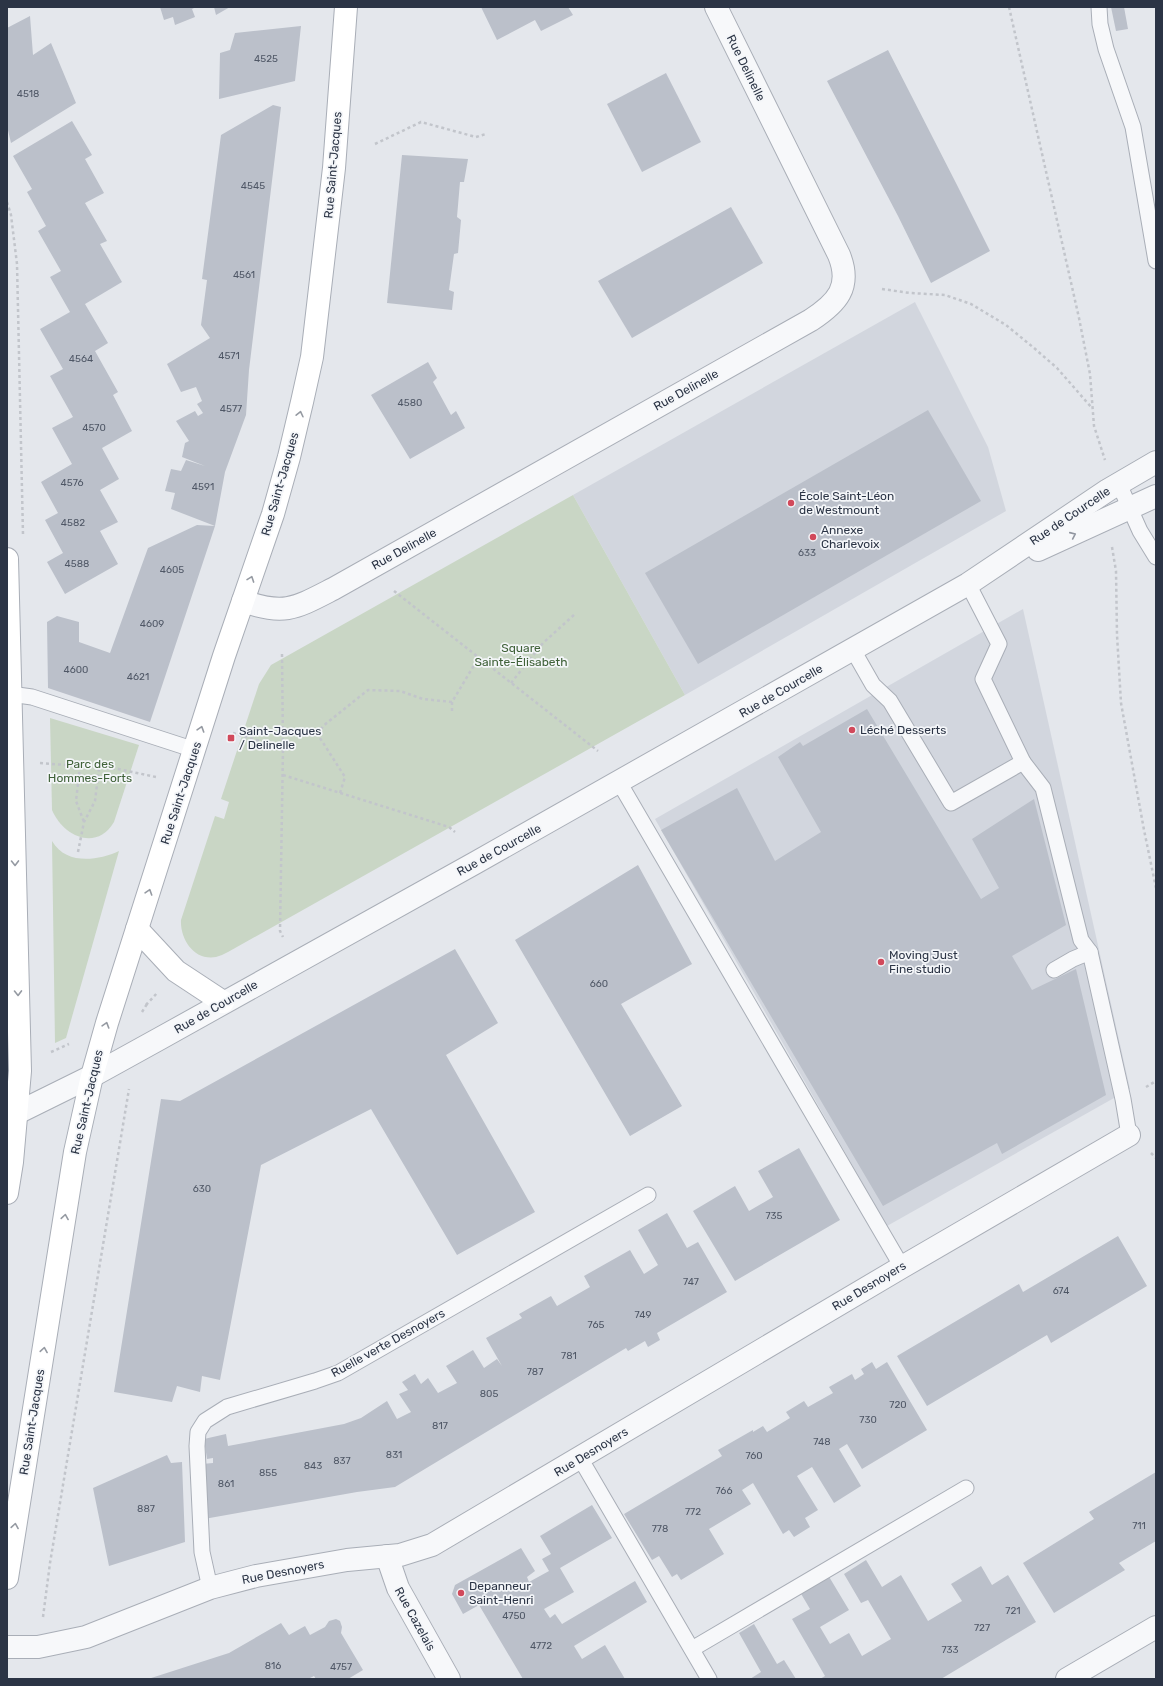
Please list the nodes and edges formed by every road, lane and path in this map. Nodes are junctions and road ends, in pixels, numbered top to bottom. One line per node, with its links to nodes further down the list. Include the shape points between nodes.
1 (346, 7): 21 (main road, Rue Saint-Jacques, one-way to 1, via 290,457 312,357 334,168)
2 (716, 7): 21 (street, Rue Delinelle, via 839,255 845,275 838,296 810,320 333,589 297,606 280,610)
3 (1009, 7): 9 (path, via 1090,374)
4 (1099, 7): 7 (lane, via 1106,50 1133,127)
5 (486, 134): 6 (path, via 476,138 421,122)
6 (375, 144)
7 (1156, 261)
8 (882, 289): 9 (path, via 945,295 971,304 1006,325 1034,348 1057,368)
9 (1093, 409): 11 (path, via 1097,440)
10 (1156, 462): 12 (street, Rue de Courcelle)
11 (1106, 465)
12 (1119, 484): 14 (lane); 18 (street, Rue de Courcelle)
13 (1156, 496): 14 (street, Rue de Courcelle)
14 (1131, 508): 16 (lane, via 1140,531); 18 (street, Rue de Courcelle, one-way to 14)
15 (1112, 548): 48 (path, via 1116,571 1121,703)
16 (1156, 557)
17 (7, 559): 20 (main road)
18 (977, 579): 24 (street, Rue de Courcelle); 36 (lane, via 999,644 983,679)
19 (394, 591): 26 (path)
20 (8, 600): 23 (main road)
21 (243, 601): 34 (main road, Rue Saint-Jacques, one-way to 21)
22 (575, 614): 27 (path, via 543,644)
23 (8, 642): 28 (main road)
24 (853, 650): 36 (lane, via 873,685 890,701 951,803); 42 (street, Rue de Courcelle)
25 (282, 654): 33 (path)
26 (479, 657): 27 (path); 29 (path)
27 (511, 683): 35 (path)
28 (10, 694): 32 (lane, via 32,697); 60 (main road, one-way to 60, via 20,1071)
29 (452, 702): 30 (path); 44 (path, via 423,699 400,691 368,690 323,726 320,738 345,777)
30 (452, 714)
31 (233, 733): 33 (path)
32 (168, 742): 34 (lane); 41 (path)
33 (283, 748): 40 (path)
34 (194, 750): 49 (main road, Rue Saint-Jacques, one-way to 34)
35 (598, 751)
36 (1023, 762): 51 (lane, via 1043,788 1081,940)
37 (44, 763): 38 (path)
38 (80, 766): 39 (path); 45 (path, via 76,801)
39 (99, 768): 41 (path); 45 (path, via 95,801)
40 (283, 775): 44 (path); 50 (path)
41 (157, 777): 43 (path)
42 (619, 782): 53 (street, Rue de Courcelle); 64 (lane)
43 (154, 784)
44 (340, 792): 46 (path, via 450,827)
45 (84, 822): 47 (path)
46 (455, 832)
47 (78, 852)
48 (1156, 888)
49 (137, 930): 53 (main road, via 176,971); 58 (main road, Rue Saint-Jacques, one-way to 49)
50 (280, 931)
51 (1090, 952): 52 (lane); 61 (lane)
52 (1054, 970)
53 (223, 1002): 58 (street, Rue de Courcelle)
54 (147, 1004): 55 (path)
55 (148, 1008)
56 (69, 1044): 57 (path)
57 (51, 1052)
58 (92, 1076): 60 (street, Rue de Courcelle); 69 (main road, Rue Saint-Jacques, one-way to 58, via 75,1152)
59 (127, 1104): 68 (path)
60 (12, 1115): 62 (main road)
61 (1129, 1135): 64 (street, Rue Desnoyers)
62 (7, 1193)
63 (648, 1195): 70 (lane, Ruelle verte Desnoyers, via 338,1373 227,1406 205,1422 198,1432 197,1446 202,1552)
64 (902, 1267): 65 (street, Rue Desnoyers)
65 (580, 1458): 67 (street, Rue Desnoyers, via 442,1540 413,1552); 73 (lane)
66 (966, 1488): 73 (lane)
67 (387, 1556): 70 (street, Rue Desnoyers, via 347,1560 256,1576); 74 (street, Rue Cazelais, via 398,1588)
68 (50, 1563)
69 (7, 1578)
70 (210, 1588): 72 (street, Rue Desnoyers, via 86,1637 38,1647)
71 (1156, 1627): 76 (street)
72 (7, 1647)
73 (692, 1649): 75 (lane)
74 (449, 1679)
75 (710, 1679)
76 (1067, 1679)

